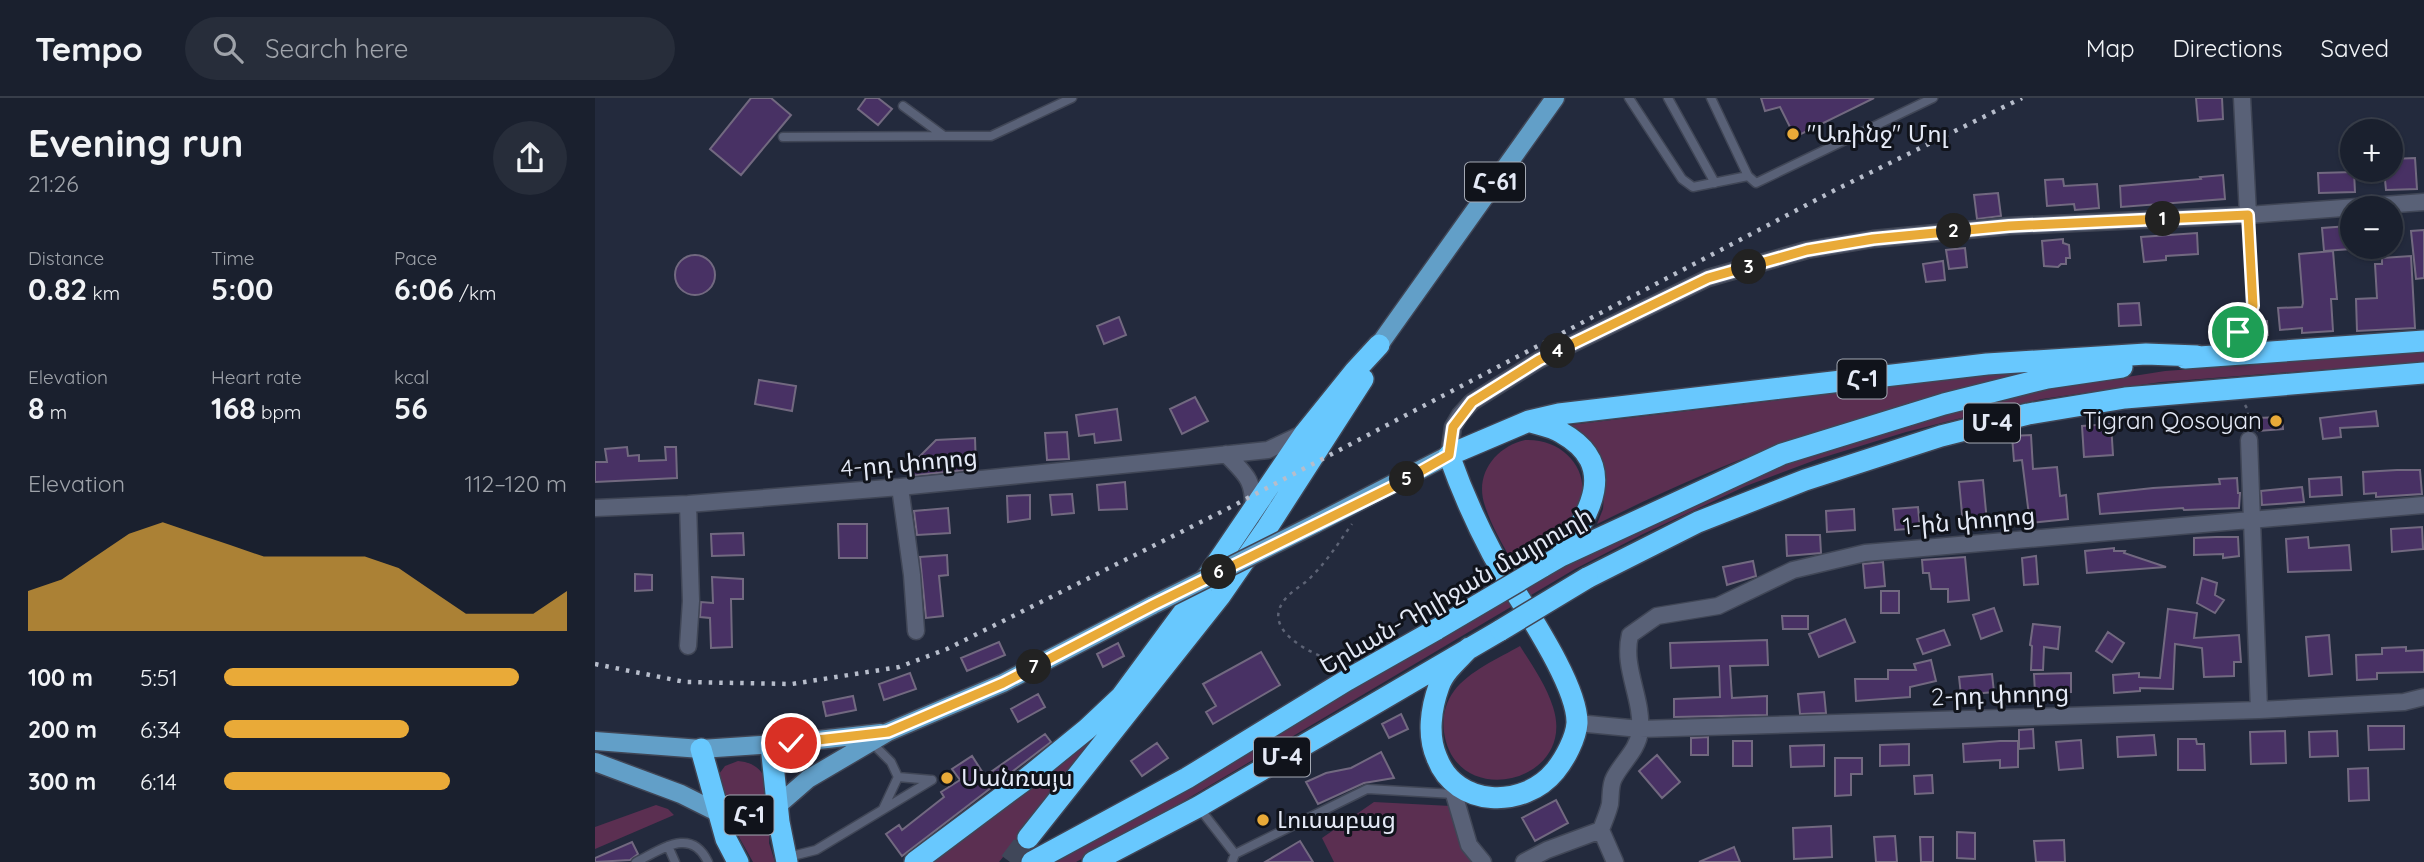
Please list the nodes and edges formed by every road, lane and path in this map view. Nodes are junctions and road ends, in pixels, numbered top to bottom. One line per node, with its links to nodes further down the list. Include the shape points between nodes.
1 (1072, 98): 9 (lane, via 992,136)
2 (1555, 98): 17 (main road, Հ-61)
3 (1668, 98): 12 (lane)
4 (1711, 98): 11 (lane)
5 (1933, 98): 11 (lane, via 1773,176 1756,183)
6 (2242, 98): 14 (street)
7 (1634, 99): 12 (lane, via 1682,179 1693,187)
8 (902, 106): 9 (lane)
9 (944, 136): 10 (lane)
10 (783, 137)
11 (1748, 176): 12 (lane)
12 (1715, 183)
13 (2424, 201): 14 (street)
14 (2248, 215): 15 (path, via 2253,306 2238,319); 25 (street, via 2009,226 1873,239 1807,250 1708,278 1539,360 1472,402 1453,427)
15 (2238, 332)
16 (2424, 341): 18 (highway, Երևան-Դիլիջան մայրուղի / Մ-4)
17 (1379, 345): 22 (highway, Հ-61); 55 (highway, Հ-61, via 1359,386 1220,596)
18 (2197, 356): 21 (highway, Հ-1, via 2146,354 1987,364); 33 (highway, Երևան-Դիլիջան մայրուղի / Մ-4, via 2047,378 1782,454)
19 (2424, 373): 36 (highway, Մ-4, bridge, via 2125,398 2028,414 1941,436 1805,480 1698,522 1587,578)
20 (2243, 402): 23 (path, via 2248,410)
21 (1528, 421): 25 (highway, Հ-1); 33 (highway, via 1560,431 1579,444 1594,470 1594,497)
22 (1305, 433): 24 (street, 4-րդ փողոց, via 1268,450); 31 (highway, Հ-61)
23 (2249, 440): 32 (street)
24 (1226, 454): 26 (street, 4-րդ փողոց); 31 (street, via 1251,484)
25 (1449, 455): 27 (main road, Հ-1); 40 (highway, via 1492,554 1563,677)
26 (900, 487): 28 (street, 4-րդ փողոց); 34 (street)
27 (1363, 501): 37 (path, via 1324,564 1286,598 1279,611 1281,627 1294,642); 42 (main road, Հ-1, bridge, via 1003,683)
28 (688, 504): 30 (street, 4-րդ փողոց); 35 (street)
29 (2424, 505): 32 (street, 1-ին փողոց)
30 (595, 508)
31 (1254, 508): 63 (highway, Հ-61, via 1121,697 1022,782)
32 (2252, 518): 39 (street); 41 (street, 1-ին փողոց, via 1865,552 1793,570 1718,606 1657,616 1630,635 1627,648)
33 (1561, 556): 64 (highway, Երևան-Դիլիջան մայրուղի / Մ-4, bridge, via 1187,778)
34 (916, 631)
35 (688, 646)
36 (1469, 649): 49 (highway, via 1440,684 1431,718 1437,758); 51 (highway, Մ-4)
37 (1335, 662)
38 (2424, 697): 39 (street, 2-րդ փողոց)
39 (2259, 710): 41 (street, 2-րդ փողոց)
40 (1577, 723): 41 (street, 2-րդ փողոց); 49 (highway, via 1563,760 1533,790 1503,799)
41 (1640, 729): 54 (street, via 1638,742 1612,780)
42 (888, 732): 44 (main road, Հ-1); 45 (main road, Հ-1)
43 (595, 741): 46 (main road, Հ-1)
44 (871, 742): 48 (lane, via 891,762); 50 (main road, Հ-1, via 808,779)
45 (771, 745): 46 (main road, Հ-1); 50 (highway)
46 (701, 749): 53 (highway)
47 (595, 762): 53 (main road, Հ-1)
48 (898, 777): 52 (lane); 52 (lane, via 932,780)
49 (1458, 791): 57 (lane, via 1367,789); 66 (street, via 1469,845)
50 (777, 806): 53 (main road, Հ-1, via 757,814); 58 (highway)
51 (1198, 807): 57 (lane); 65 (highway, Մ-4)
52 (882, 811): 58 (lane, via 816,850)
53 (719, 813): 62 (highway)
54 (1601, 830): 67 (street); 68 (street)
55 (1028, 838)
56 (668, 846): 59 (lane); 60 (lane); 61 (lane, via 691,844)
57 (1234, 858)
58 (786, 860)
59 (636, 862)
60 (675, 862)
61 (708, 862)
62 (738, 862)
63 (915, 862)
64 (1032, 862)
65 (1093, 862)
66 (1483, 862)
67 (1524, 862)
68 (1615, 862)

